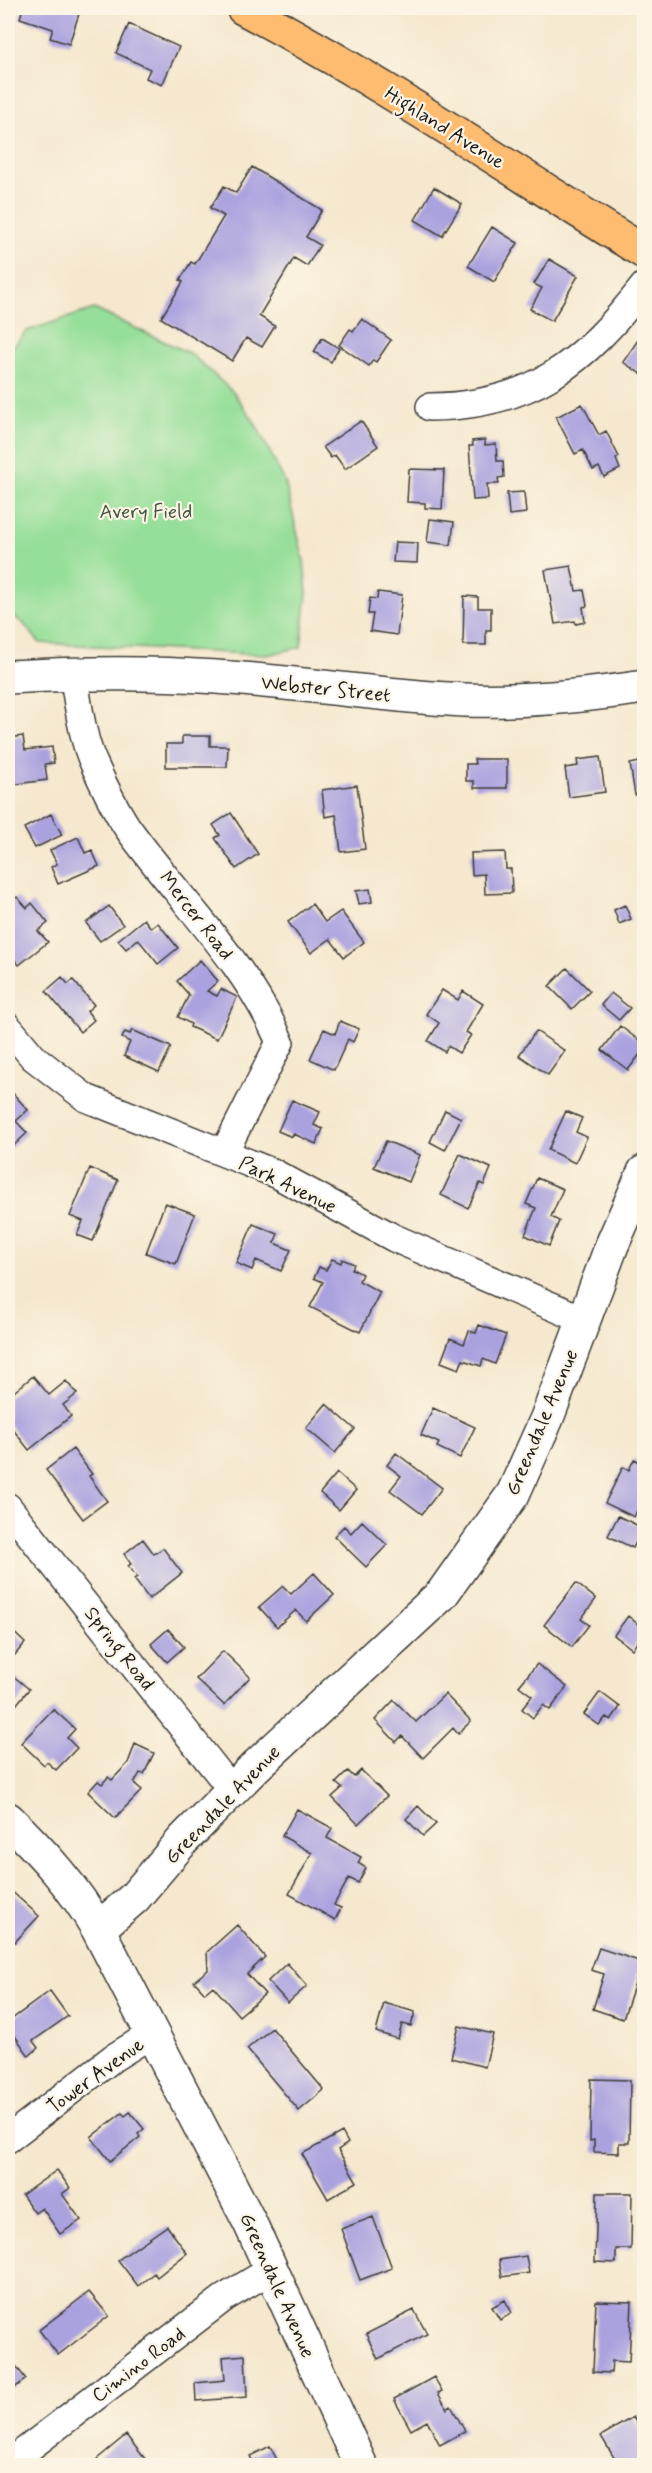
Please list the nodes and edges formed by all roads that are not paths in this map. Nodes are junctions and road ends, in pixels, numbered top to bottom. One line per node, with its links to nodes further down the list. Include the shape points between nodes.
1 (243, 8): 2 (main road, Highland Avenue, via 415,108)
2 (645, 252)
3 (645, 286): 4 (street, via 611,326 549,378 492,402)
4 (430, 407)
5 (73, 673): 6 (street, Webster Street); 7 (street, Webster Street, via 217,677 465,700 525,699); 9 (street, Mercer Road, via 94,764 127,826 246,978 280,1042)
6 (8, 677)
7 (645, 687)
8 (8, 1027): 9 (street, Park Avenue, via 33,1058 86,1098)
9 (224, 1153): 11 (street, Park Avenue, via 274,1173 394,1238)
10 (645, 1172): 11 (street, Greendale Avenue)
11 (584, 1320): 13 (street, Greendale Avenue, via 513,1494 442,1594)
12 (8, 1507): 13 (street, Spring Road)
13 (232, 1790): 15 (street, Greendale Avenue, via 134,1898)
14 (8, 1819): 15 (street, via 76,1893)
15 (98, 1929): 16 (street, Greendale Avenue)
16 (153, 2033): 17 (street, Tower Avenue, via 124,2050); 18 (street, Greendale Avenue)
17 (8, 2139)
18 (272, 2269): 19 (street, Cimino Road, via 224,2298); 20 (street, Greendale Avenue)
19 (8, 2464)
20 (361, 2466)

